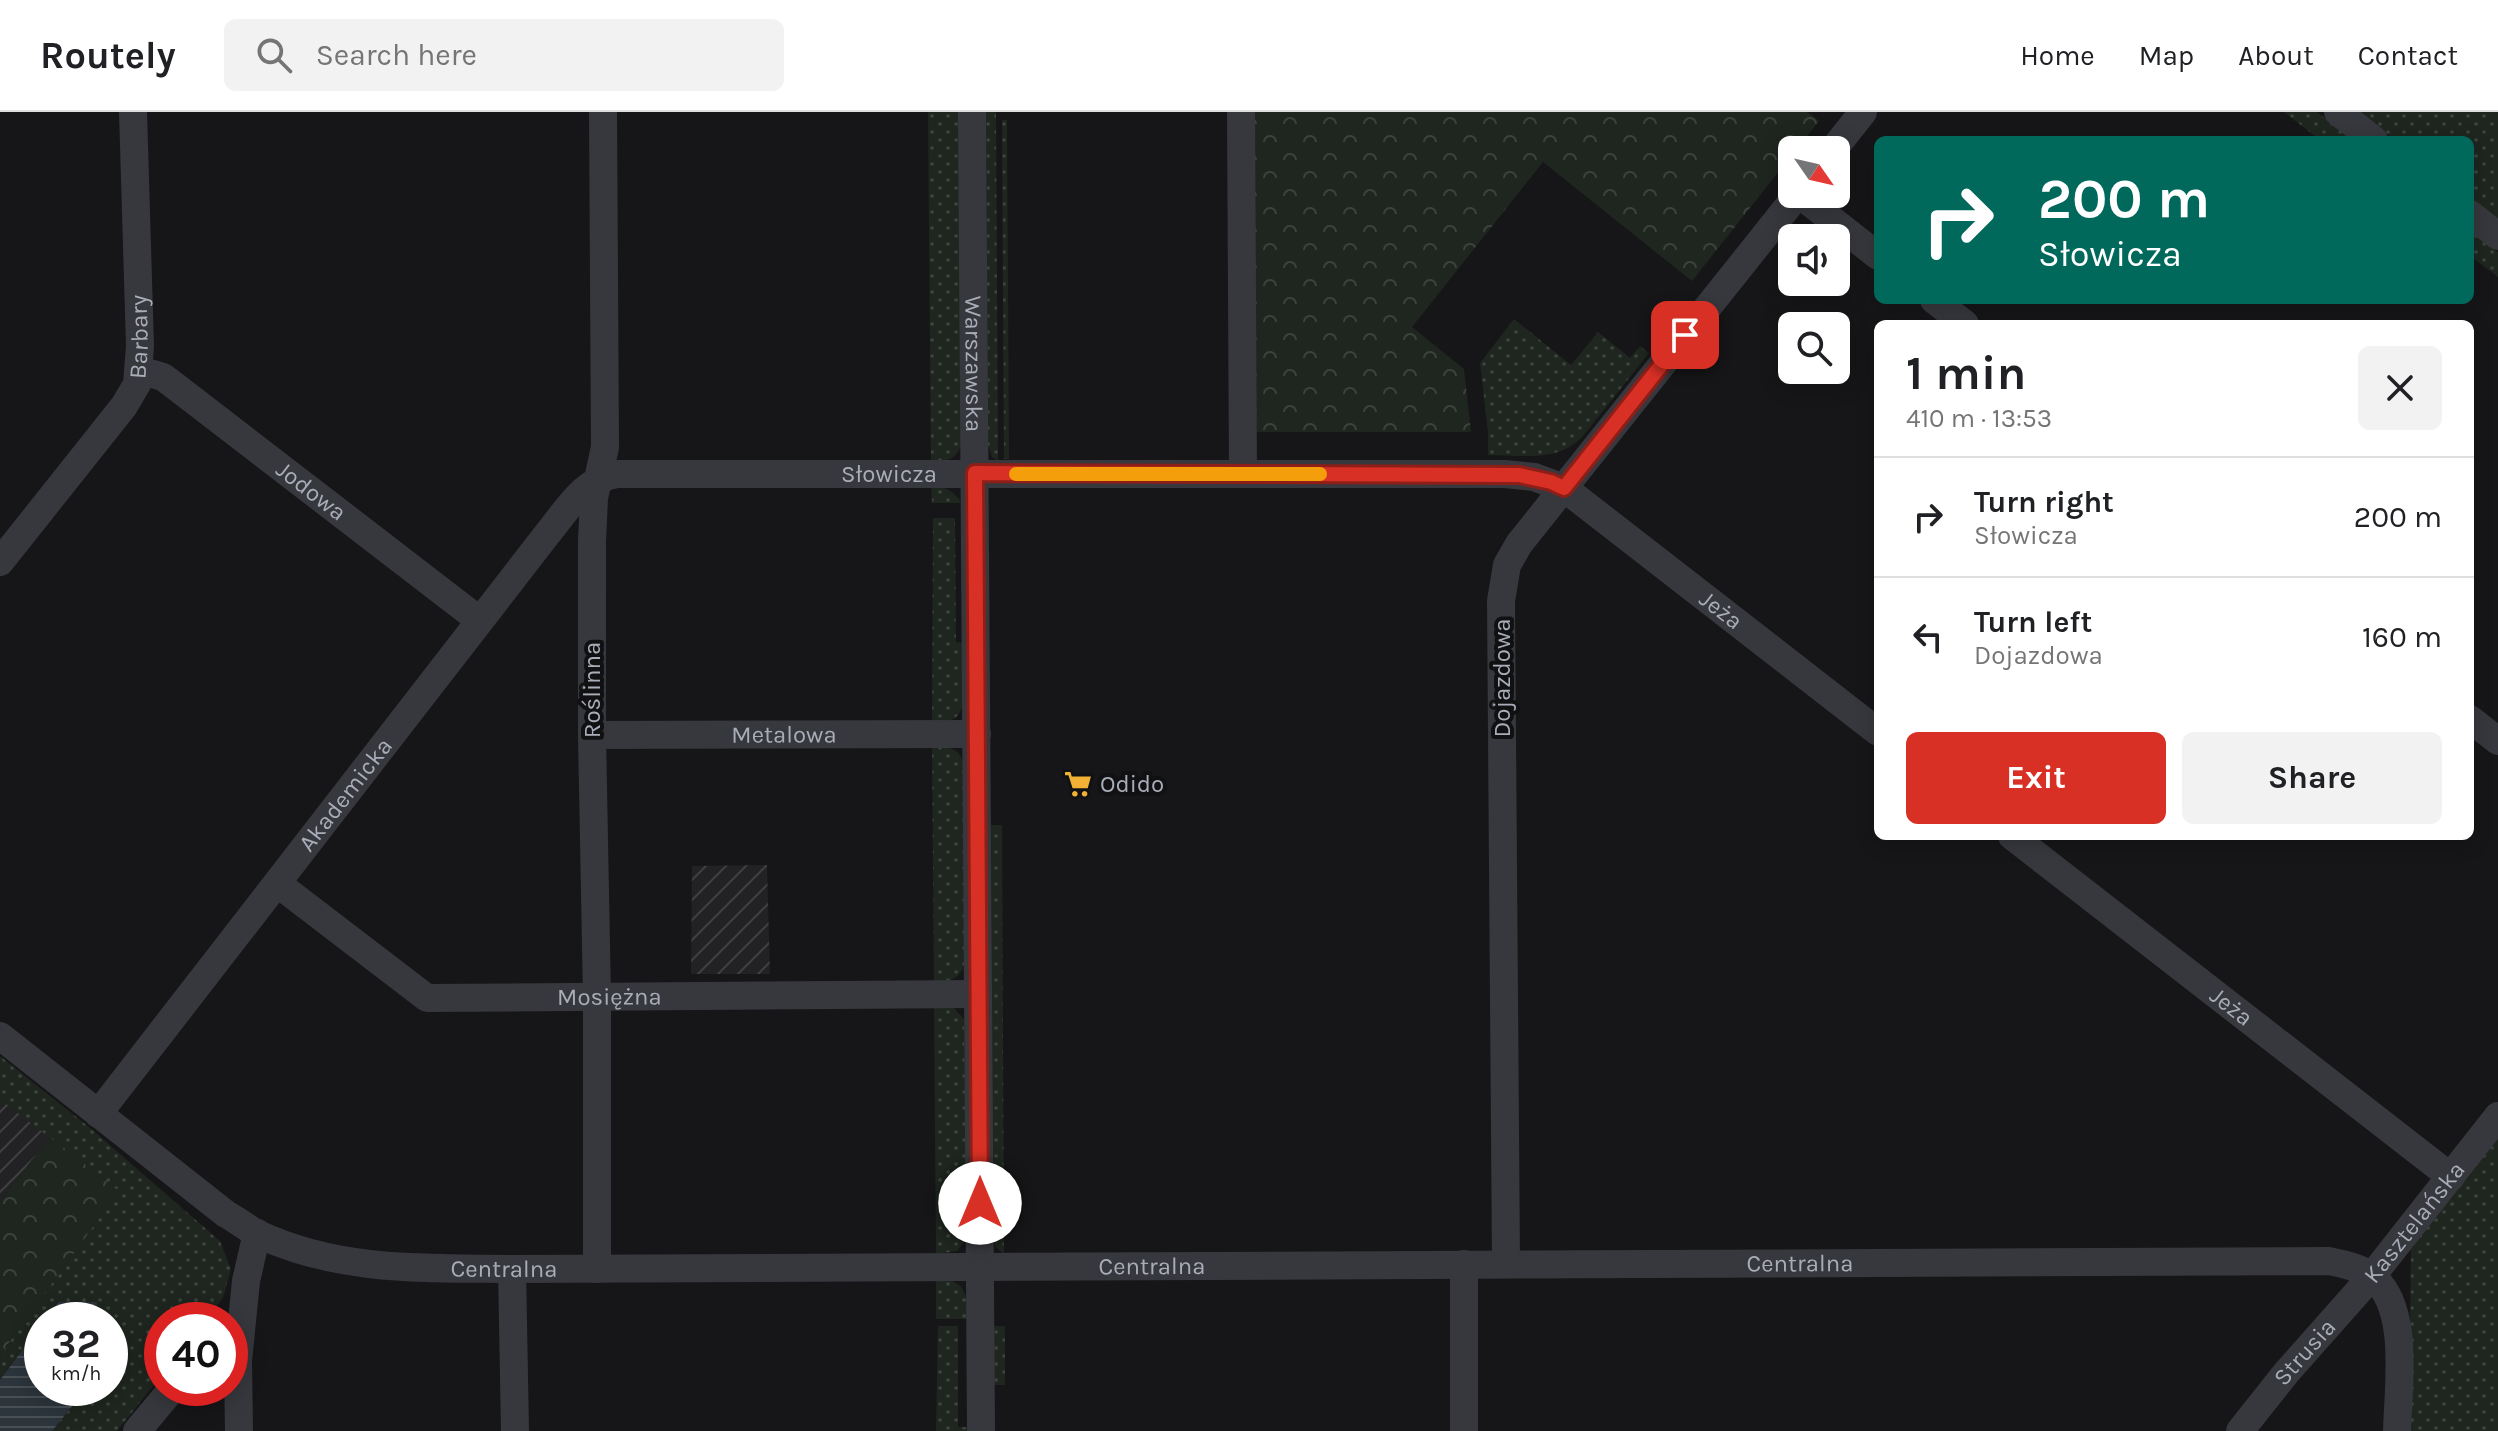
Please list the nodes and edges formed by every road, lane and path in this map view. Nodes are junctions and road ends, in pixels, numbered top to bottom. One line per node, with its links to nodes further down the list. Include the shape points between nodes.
1 (133, 112): 16 (street, Barbary)
2 (603, 112): 19 (street, Roślinna, via 605,447)
3 (972, 112): 17 (street, Warszawska)
4 (1241, 112): 18 (street)
5 (1863, 112): 7 (street)
6 (2338, 112): 8 (street)
7 (1844, 136)
8 (2369, 136)
9 (1787, 208): 20 (street, Dojazdowa)
10 (1816, 208): 13 (street)
11 (2474, 217): 12 (street)
12 (2498, 236)
13 (1874, 253)
14 (1939, 304): 15 (street)
15 (1960, 320)
16 (139, 370): 21 (street, Barbary, via 124,406); 22 (street, Jodowa, via 163,377)
17 (975, 473): 18 (street, Słowicza); 19 (street, Słowicza, via 618,474); 25 (street, Warszawska)
18 (1243, 474): 20 (street, Słowicza, via 1519,475)
19 (598, 479): 22 (street, Akademicka, via 580,493); 26 (street, Roślinna, via 592,541)
20 (1564, 488): 24 (street, Jeża); 38 (street, Dojazdowa, via 1507,565 1501,601)
21 (0, 562)
22 (479, 620): 29 (street, Akademicka)
23 (2474, 722): 27 (street)
24 (1874, 729)
25 (977, 734): 26 (street, Metalowa); 30 (street, Warszawska)
26 (592, 735): 31 (street, Roślinna)
27 (2498, 741)
28 (2017, 840): 35 (street, Jeża)
29 (278, 884): 31 (street, Mosiężna, via 427,998); 33 (street, Akademicka)
30 (978, 994): 31 (street, Mosiężna); 39 (street, Warszawska)
31 (597, 997): 41 (street, Roślinna)
32 (0, 1036): 33 (street, Centralna)
33 (98, 1114): 36 (street, Centralna)
34 (2498, 1116): 35 (street, Kasztelańska)
35 (2451, 1177): 42 (street, Kasztelańska)
36 (257, 1233): 40 (street, Centralna, via 307,1252 391,1268); 43 (street)
37 (1464, 1264): 38 (street, Centralna); 39 (street, Centralna); 50 (street)
38 (1506, 1264): 42 (street, Centralna, via 2310,1260)
39 (980, 1267): 41 (street, Centralna); 49 (street, Warszawska)
40 (512, 1269): 41 (street, Centralna); 48 (street)
41 (597, 1269)
42 (2372, 1276): 51 (street, Strusia); 52 (street, Kasztelańska, via 2390,1298 2399,1331)
43 (243, 1302)
44 (158, 1406): 46 (street)
45 (237, 1406): 47 (street)
46 (137, 1431)
47 (239, 1431)
48 (515, 1431)
49 (981, 1431)
50 (1464, 1431)
51 (2240, 1431)
52 (2397, 1431)

